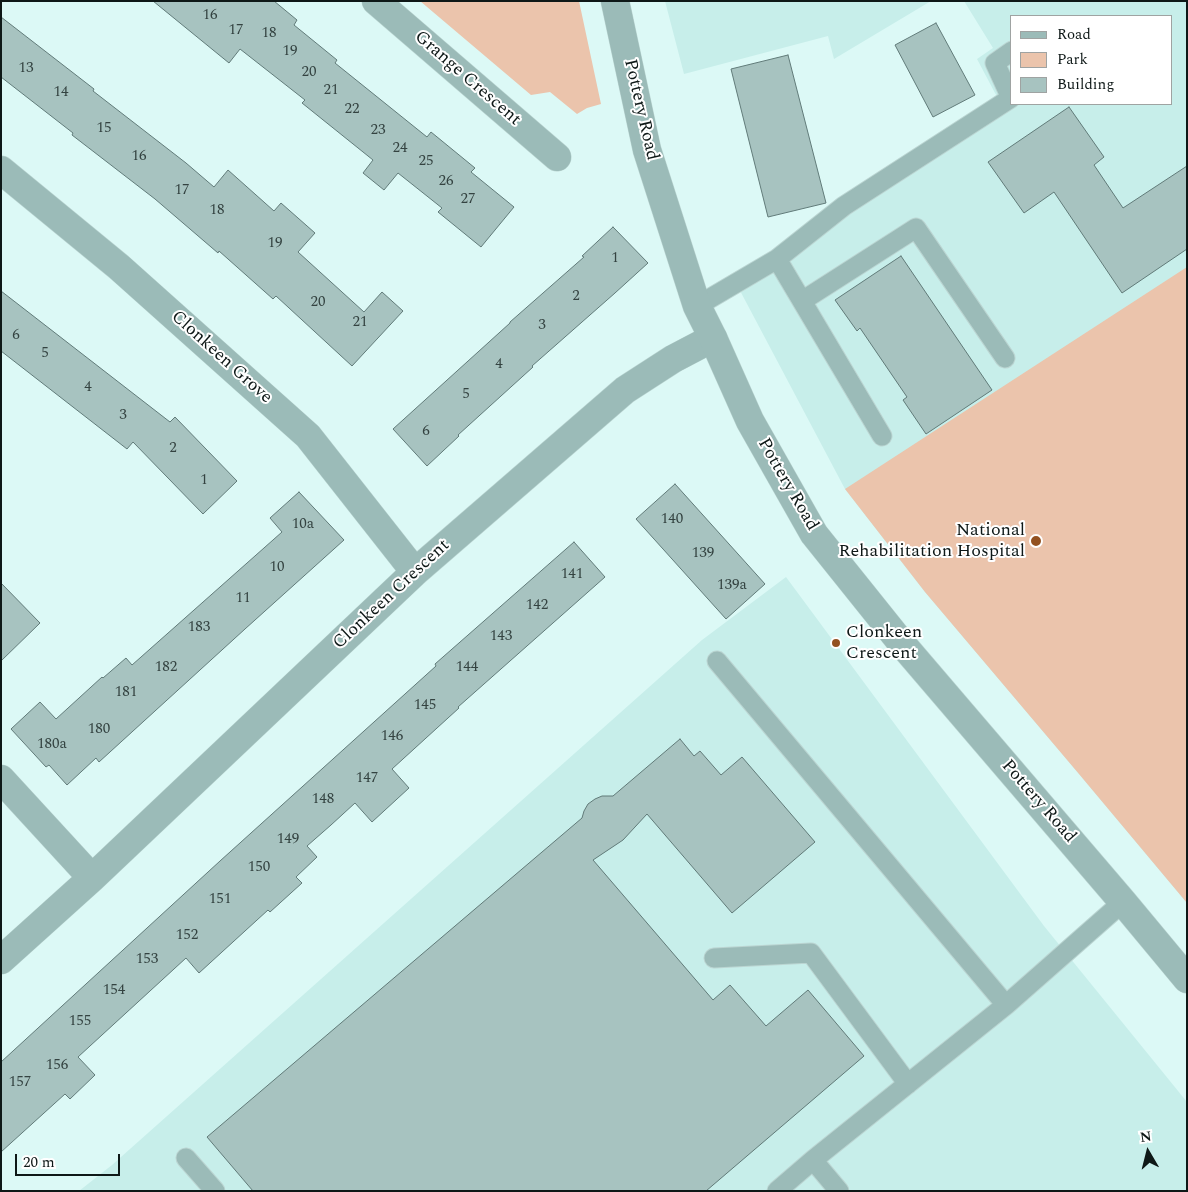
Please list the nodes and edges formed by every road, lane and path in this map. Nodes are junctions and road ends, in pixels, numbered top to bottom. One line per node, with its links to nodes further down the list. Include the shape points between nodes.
1 (376, 1): 6 (street, Grange Crescent)
2 (615, 1): 10 (street, Pottery Road, via 647,150)
3 (1010, 52): 4 (lane, via 995,63)
4 (1010, 94)
5 (1010, 99): 8 (lane, via 844,206)
6 (557, 157)
7 (1, 170): 14 (street, Clonkeen Grove, via 119,267 308,436)
8 (777, 259): 9 (lane); 10 (lane)
9 (802, 302): 12 (lane, via 916,228); 13 (lane)
10 (697, 306): 11 (street, Pottery Road)
11 (713, 338): 14 (street, Clonkeen Crescent, via 624,390); 18 (street, Pottery Road, via 750,421 814,534 909,653)
12 (1005, 358)
13 (882, 436)
14 (415, 572): 17 (street, Clonkeen Crescent)
15 (717, 661): 22 (lane)
16 (1, 779): 17 (street)
17 (92, 878): 20 (street, Clonkeen Crescent)
18 (1123, 902): 21 (street, Pottery Road); 22 (lane)
19 (714, 958): 23 (lane, via 812,953)
20 (1, 960)
21 (1187, 979)
22 (1006, 1005): 23 (lane)
23 (908, 1084): 25 (lane)
24 (186, 1158): 26 (lane)
25 (812, 1160): 27 (lane); 28 (lane)
26 (215, 1191)
27 (777, 1191)
28 (839, 1191)

